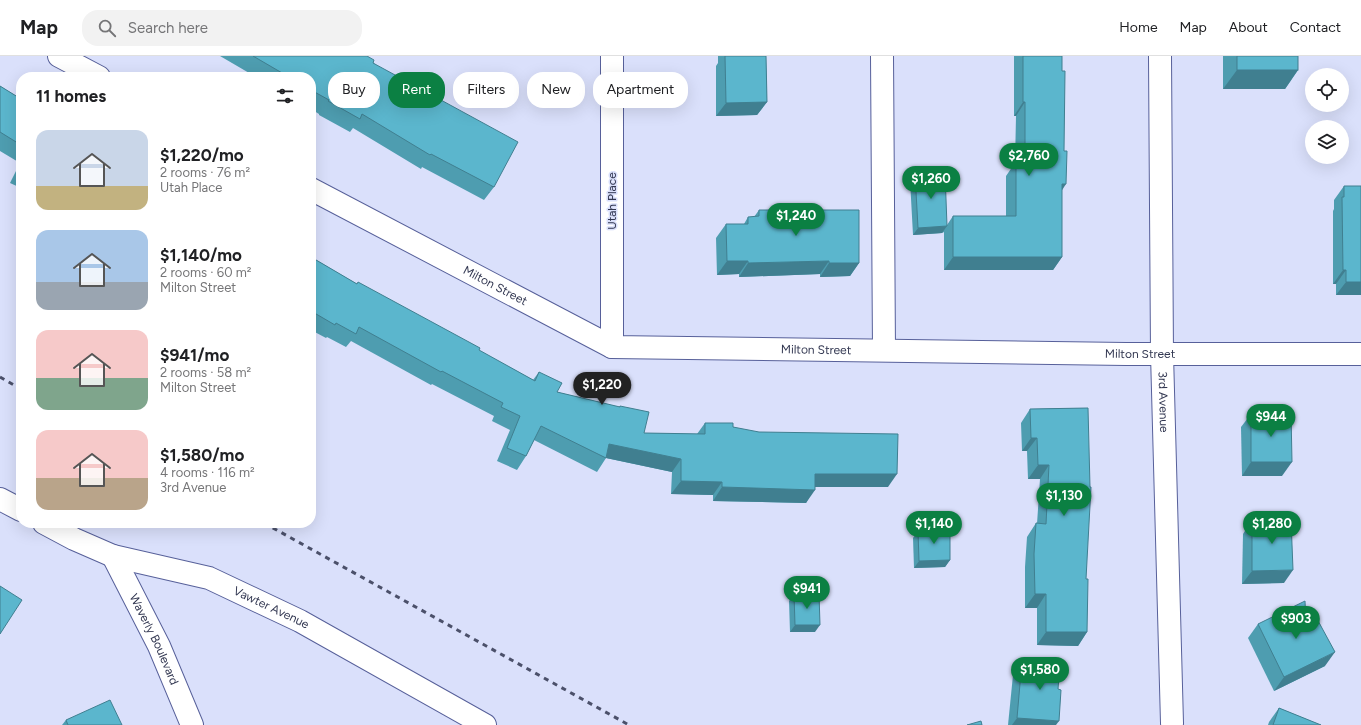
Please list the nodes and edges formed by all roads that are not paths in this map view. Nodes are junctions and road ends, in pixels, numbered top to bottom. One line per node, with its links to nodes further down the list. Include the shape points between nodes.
1 (59, 56): 5 (street)
2 (612, 56): 7 (street, Utah Place)
3 (882, 56): 8 (street)
4 (1160, 56): 9 (street, 3rd Avenue)
5 (89, 72)
6 (316, 192): 7 (street, Milton Street)
7 (612, 347): 8 (street, Milton Street)
8 (884, 350): 9 (street, Milton Street)
9 (1162, 354): 10 (street, Milton Street); 15 (street, 3rd Avenue)
10 (1361, 354)
11 (0, 499): 12 (street)
12 (16, 507)
13 (53, 528): 14 (street, Vawter Avenue)
14 (113, 556): 16 (street, Waverly Boulevard, via 159,646); 17 (street, Vawter Avenue, via 209,578 300,621)
15 (1172, 723)
16 (192, 725)
17 (485, 725)

